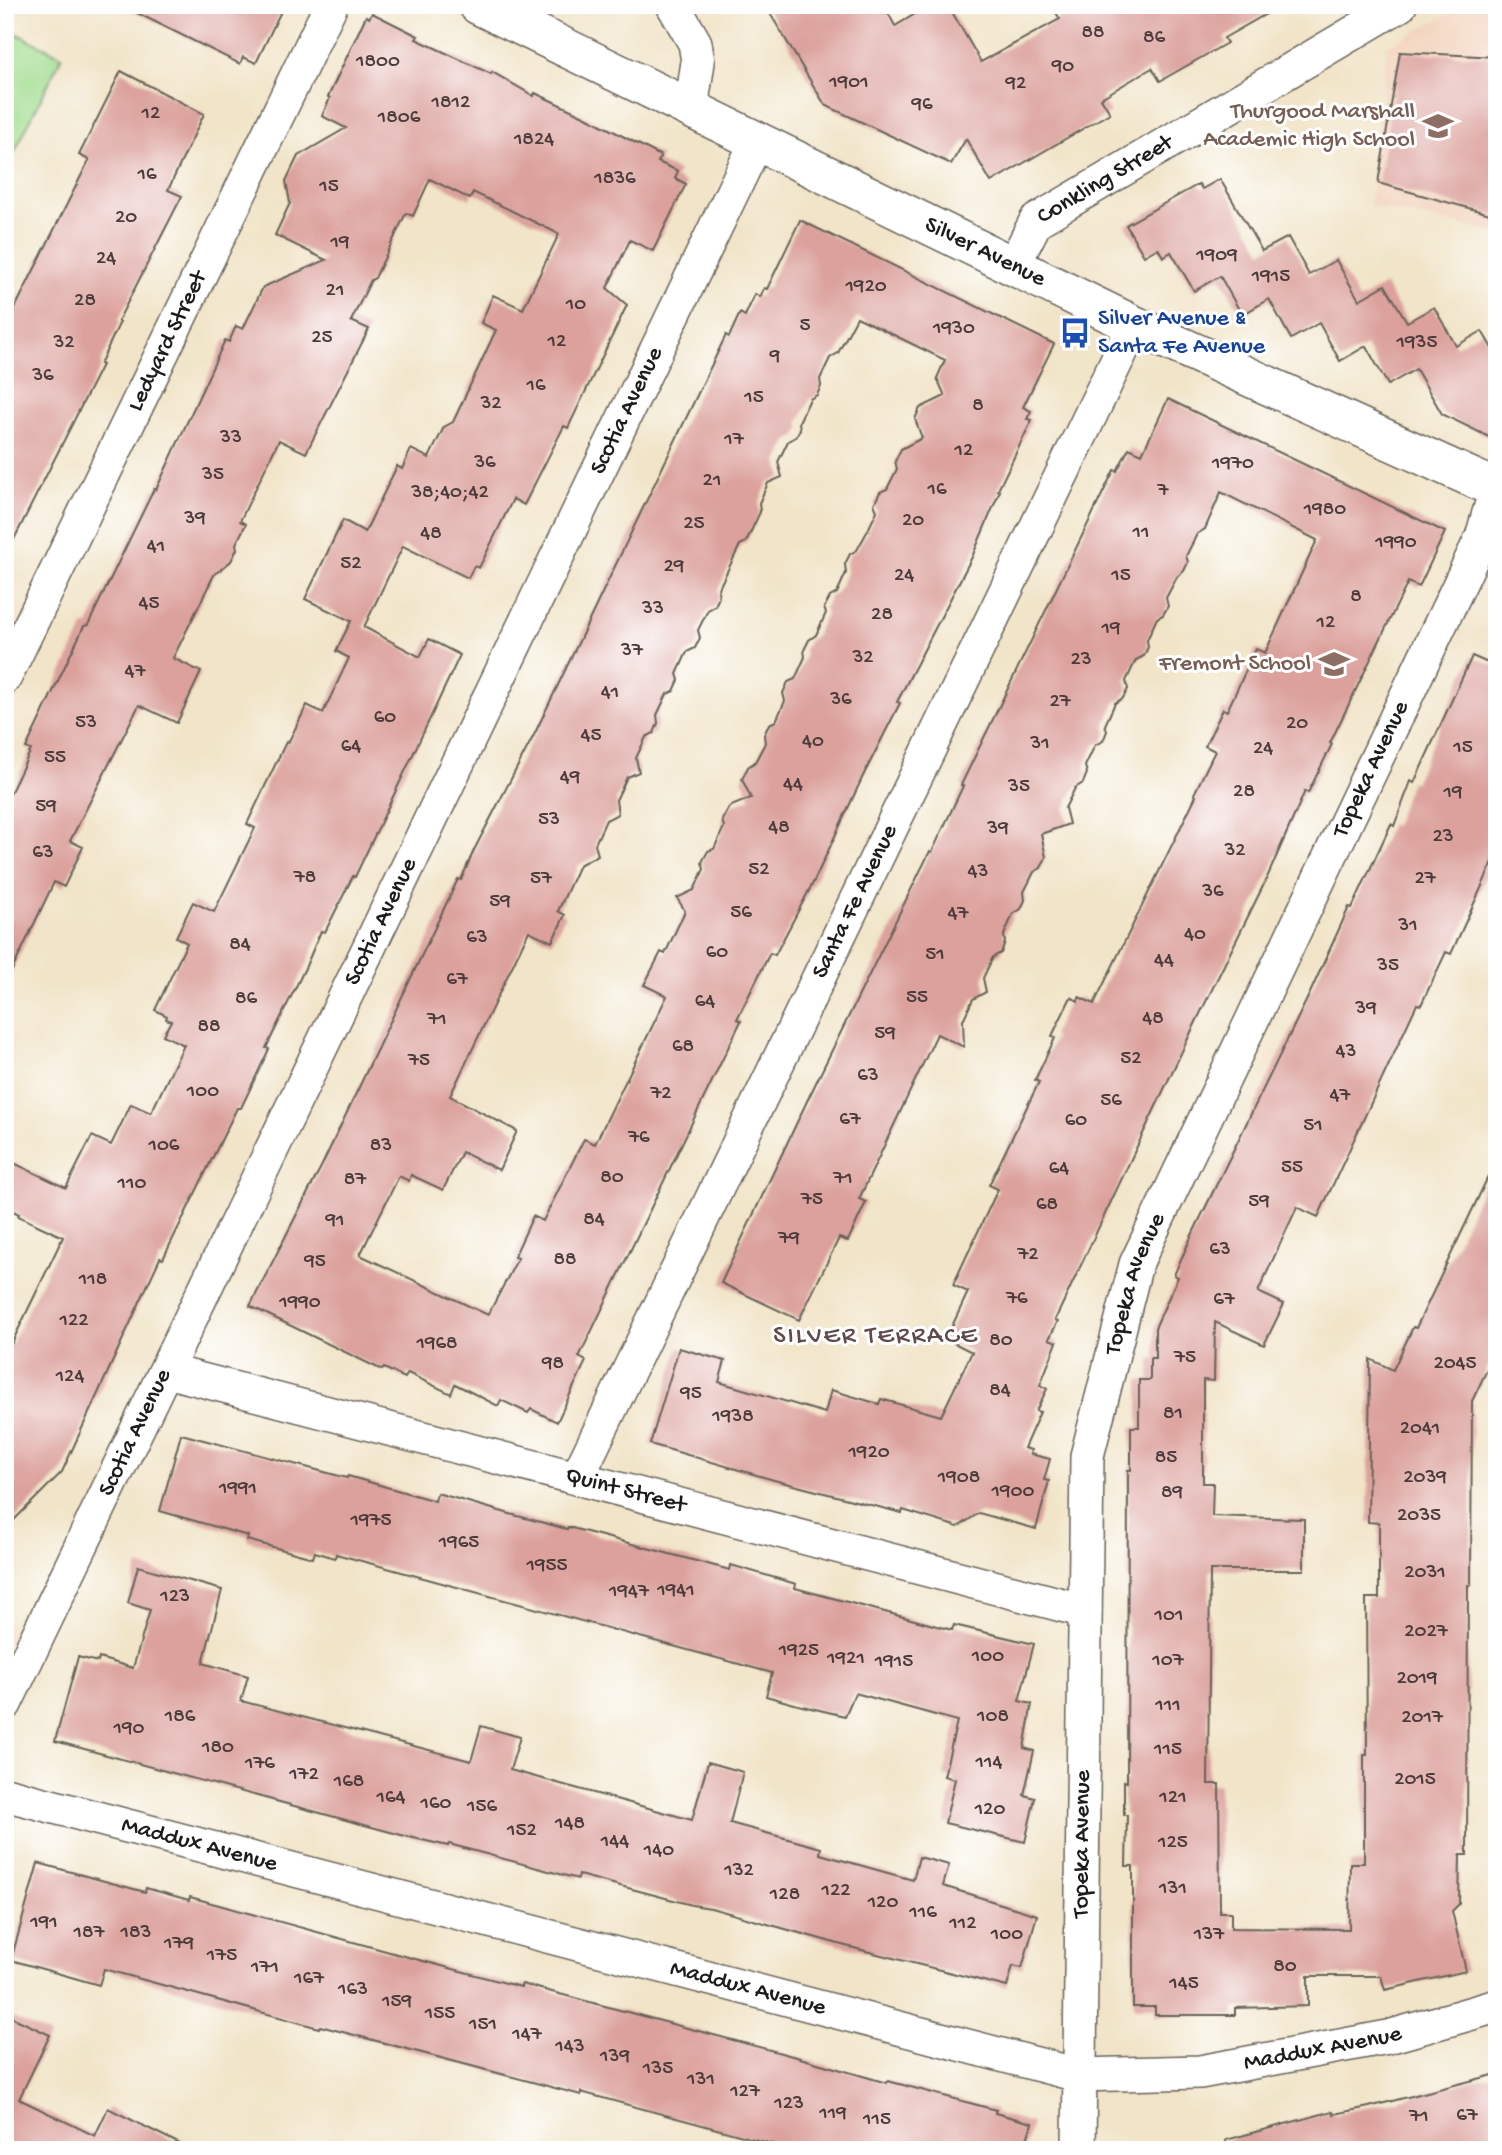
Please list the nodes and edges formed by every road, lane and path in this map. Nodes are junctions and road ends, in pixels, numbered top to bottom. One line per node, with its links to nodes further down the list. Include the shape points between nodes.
1 (331, 5): 10 (street, Ledyard Street)
2 (673, 5): 5 (street, via 695,43 698,62)
3 (1400, 5): 7 (street, Conkling Street, via 1036,221)
4 (486, 7): 5 (street, Silver Avenue)
5 (691, 109): 6 (street, Silver Avenue)
6 (757, 141): 7 (street, Silver Avenue); 11 (street, Scotia Avenue)
7 (1013, 266): 8 (street, Silver Avenue)
8 (1134, 325): 9 (street, Silver Avenue); 12 (street, Santa Fe Avenue)
9 (1497, 489): 13 (street, Topeka Avenue, via 1482,537 1136,1264 1087,1456)
10 (5, 677)
11 (167, 1371): 12 (street, Quint Street); 14 (street, Scotia Avenue)
12 (577, 1478): 13 (street, Quint Street)
13 (1085, 1611): 17 (street, Topeka Avenue)
14 (5, 1704)
15 (5, 1794): 17 (street, Maddux Avenue)
16 (1497, 2006): 17 (street, Maddux Avenue, via 1388,2037 1200,2072)
17 (1079, 2075): 18 (street, Topeka Avenue)
18 (1079, 2150)

